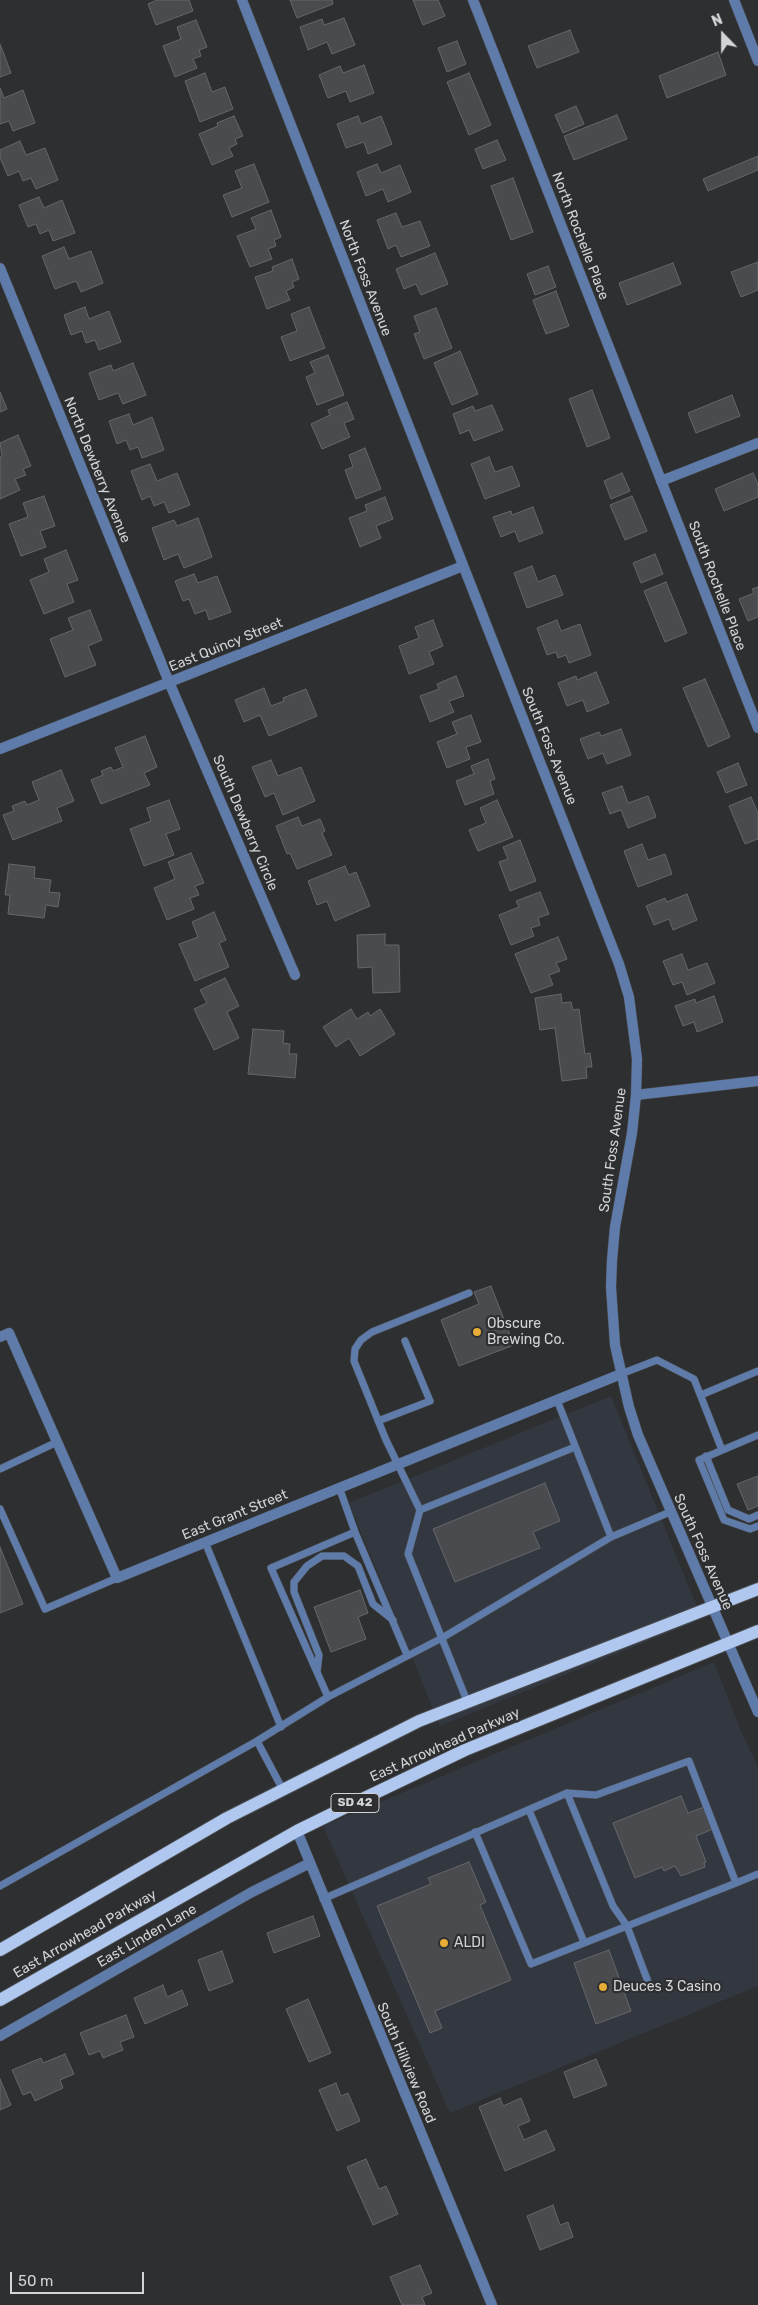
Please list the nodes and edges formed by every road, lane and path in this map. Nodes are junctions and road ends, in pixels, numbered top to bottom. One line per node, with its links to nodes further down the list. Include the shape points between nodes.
1 (242, 0): 8 (street, North Foss Avenue)
2 (473, 0): 7 (street, North Rochelle Place)
3 (734, 0): 4 (street)
4 (758, 61)
5 (0, 268): 9 (street, North Dewberry Avenue)
6 (758, 443): 7 (street)
7 (661, 481): 10 (street, South Rochelle Place)
8 (463, 566): 9 (street, East Quincy Street); 14 (street, South Foss Avenue, via 619,964 635,1029)
9 (169, 682): 11 (street, East Quincy Street); 12 (street, South Dewberry Circle)
10 (758, 728)
11 (0, 749)
12 (295, 975)
13 (758, 1081): 14 (street)
14 (636, 1095): 19 (street, South Foss Avenue, via 612,1260 615,1345)
15 (469, 1293): 22 (lane, via 372,1332 361,1340 355,1349 354,1361)
16 (0, 1337): 24 (street, via 9,1333)
17 (405, 1341): 22 (lane, via 430,1401)
18 (758, 1371): 20 (lane)
19 (621, 1374): 20 (lane, via 657,1360 694,1379); 21 (street, East Grant Street); 33 (street, South Foss Avenue, via 638,1435)
20 (701, 1395): 26 (lane)
21 (557, 1400): 25 (lane); 28 (street, East Grant Street)
22 (378, 1421): 28 (lane)
23 (758, 1435): 26 (lane)
24 (57, 1442): 29 (lane); 39 (street)
25 (576, 1447): 32 (lane); 37 (lane)
26 (722, 1450): 27 (lane)
27 (706, 1456): 34 (lane, via 728,1510 749,1519); 35 (lane, via 699,1460 724,1520 750,1529)
28 (397, 1463): 30 (street, East Grant Street); 32 (lane)
29 (0, 1469)
30 (339, 1487): 36 (lane); 38 (street, East Grant Street)
31 (0, 1509): 39 (lane, via 45,1609)
32 (420, 1510): 44 (lane, via 408,1554)
33 (670, 1512): 37 (lane); 41 (street, South Foss Avenue)
34 (758, 1515)
35 (758, 1526)
36 (355, 1532): 42 (lane); 47 (lane, via 271,1568)
37 (611, 1537): 44 (lane)
38 (205, 1542): 39 (street, East Grant Street); 51 (lane)
39 (116, 1578)
40 (758, 1589): 41 (main road, East Arrowhead Parkway)
41 (714, 1606): 45 (street, South Foss Avenue); 49 (main road, East Arrowhead Parkway)
42 (393, 1620): 46 (lane); 47 (lane, via 373,1604 358,1566 344,1556 322,1556 307,1566 294,1582 294,1592 319,1655)
43 (758, 1631): 45 (main road, East Arrowhead Parkway / SD 42)
44 (442, 1638): 46 (lane); 49 (lane)
45 (728, 1643): 50 (street, South Foss Avenue); 56 (main road, East Arrowhead Parkway / SD 42, via 465,1750)
46 (407, 1656): 48 (lane)
47 (316, 1672): 48 (lane)
48 (328, 1697): 51 (lane)
49 (467, 1701): 53 (main road, East Arrowhead Parkway, via 419,1721)
50 (758, 1712)
51 (281, 1727): 52 (lane)
52 (257, 1741): 53 (lane); 61 (lane)
53 (283, 1790): 65 (main road, East Arrowhead Parkway, via 227,1818)
54 (567, 1793): 55 (lane); 60 (lane, via 596,1795 689,1761); 63 (lane, via 613,1906)
55 (529, 1810): 57 (lane); 64 (lane)
56 (297, 1831): 58 (street, South Hillview Road); 67 (main road, East Arrowhead Parkway / SD 42)
57 (475, 1832): 62 (lane); 64 (lane, via 531,1964)
58 (308, 1864): 62 (street, South Hillview Road); 68 (street, East Linden Lane, via 252,1892)
59 (758, 1874): 60 (lane)
60 (736, 1883): 63 (lane)
61 (0, 1886)
62 (323, 1899): 69 (street, South Hillview Road)
63 (626, 1926): 64 (lane); 66 (lane)
64 (584, 1942)
65 (0, 1950)
66 (650, 1987)
67 (0, 2000)
68 (0, 2036)
69 (492, 2305)

